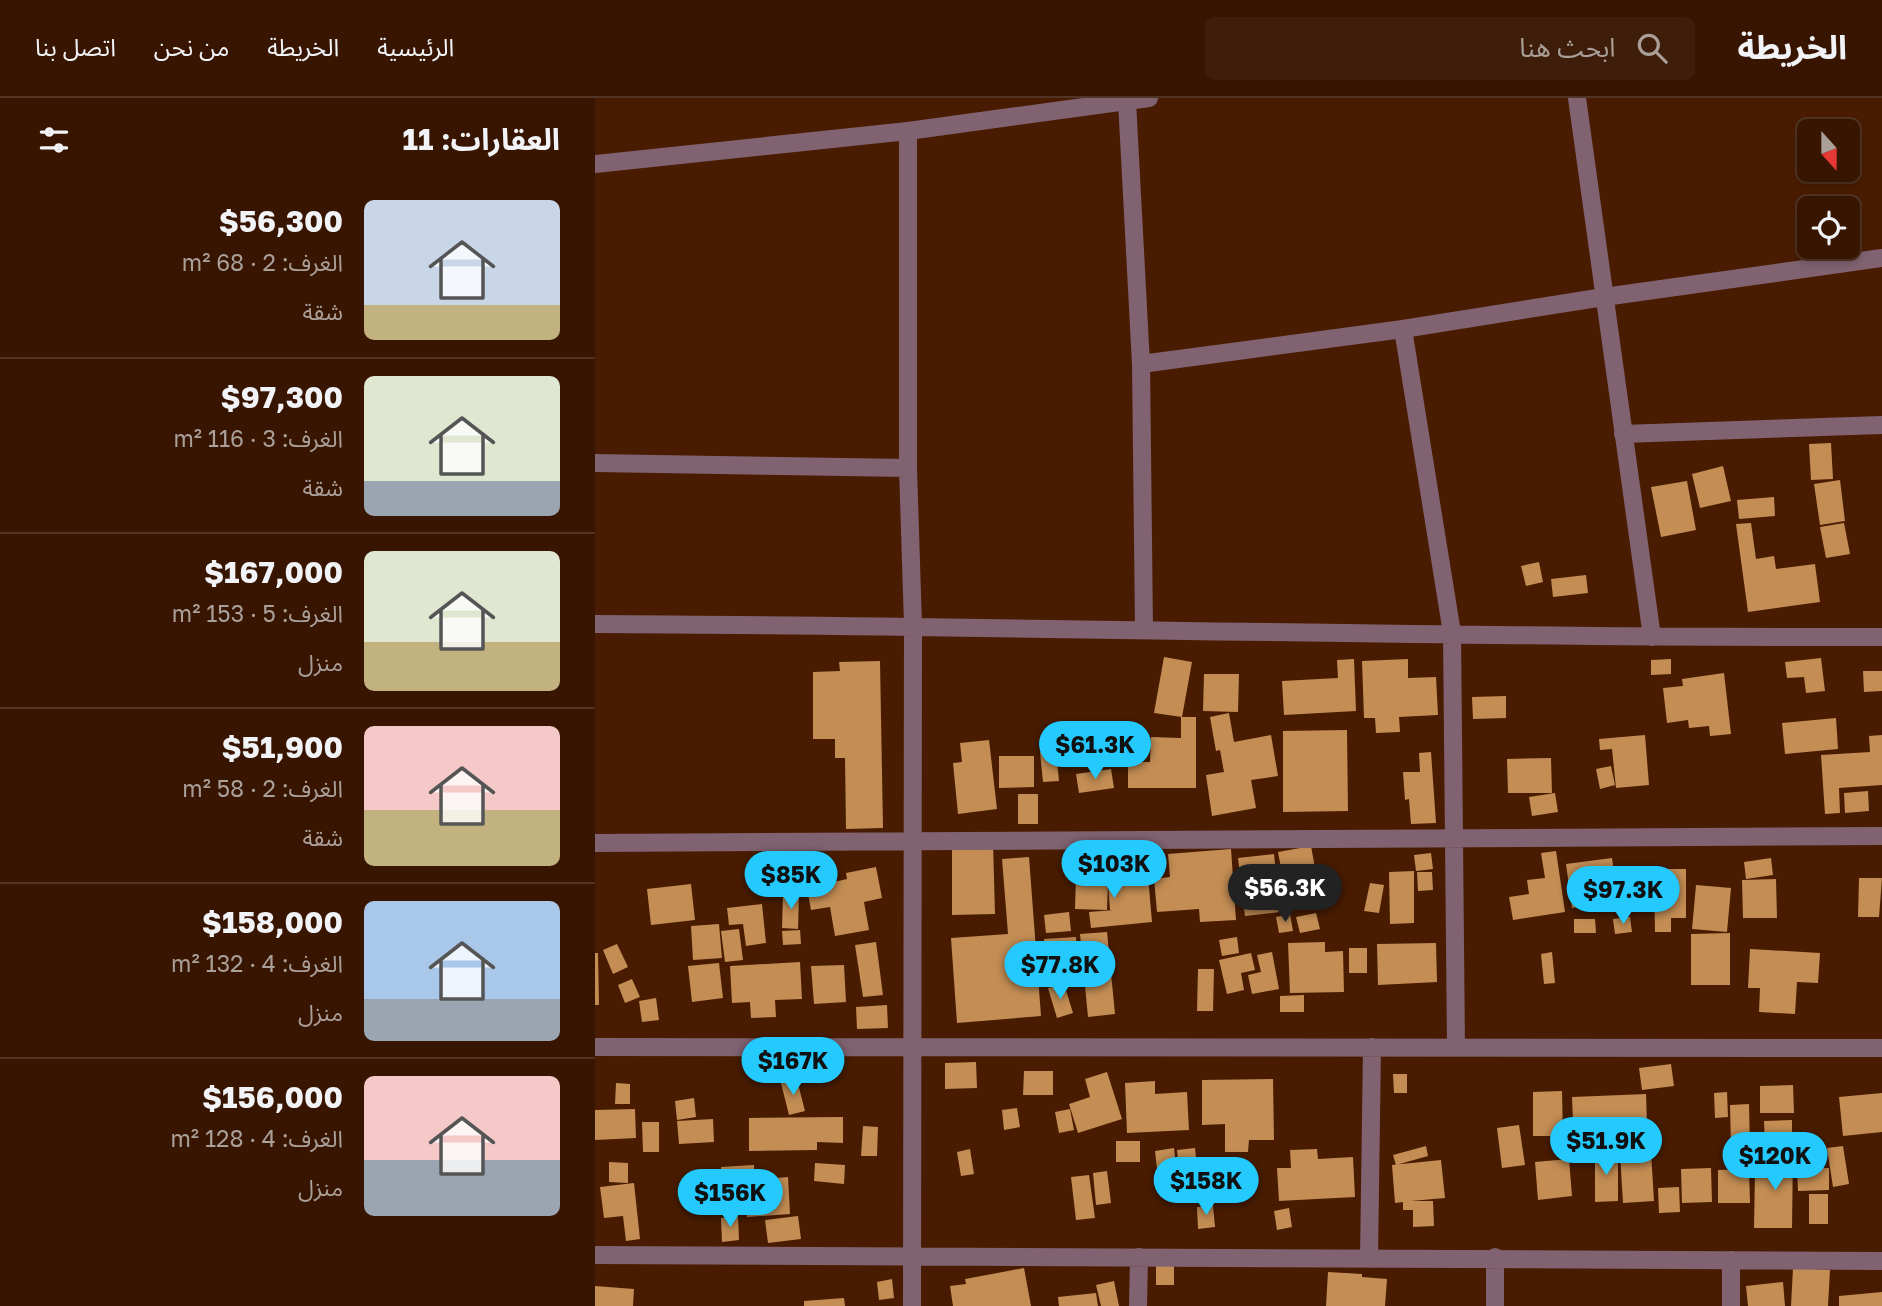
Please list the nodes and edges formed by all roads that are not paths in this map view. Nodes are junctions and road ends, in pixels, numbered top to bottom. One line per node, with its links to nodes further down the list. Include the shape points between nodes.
1 (1149, 98): 3 (street)
2 (1577, 98): 7 (street)
3 (1127, 101): 4 (street); 9 (street)
4 (908, 131): 5 (street); 13 (street)
5 (595, 164)
6 (1882, 258): 7 (street)
7 (1604, 297): 8 (street); 11 (street)
8 (1403, 330): 9 (street); 17 (street)
9 (1140, 364): 16 (street)
10 (1882, 425): 11 (street)
11 (1623, 433): 18 (street)
12 (595, 463): 13 (street)
13 (908, 467): 15 (street)
14 (595, 624): 15 (street)
15 (913, 625): 16 (street); 22 (street)
16 (1144, 629): 17 (street)
17 (1453, 633): 18 (street); 21 (street)
18 (1652, 637): 19 (street)
19 (1882, 637)
20 (1882, 836): 21 (street)
21 (1454, 839): 22 (street); 27 (street)
22 (913, 841): 23 (street); 25 (street)
23 (595, 843)
24 (595, 1047): 25 (street)
25 (913, 1047): 26 (street); 30 (street)
26 (1372, 1047): 27 (street); 33 (street)
27 (1456, 1048): 28 (street)
28 (1882, 1048)
29 (595, 1255): 30 (street)
30 (913, 1256): 32 (street); 36 (street)
31 (1495, 1257): 33 (street); 34 (street); 38 (street)
32 (1139, 1258): 33 (street); 37 (street)
33 (1369, 1259)
34 (1731, 1260): 35 (street); 39 (street)
35 (1882, 1261)
36 (912, 1306)
37 (1138, 1306)
38 (1495, 1306)
39 (1731, 1306)

